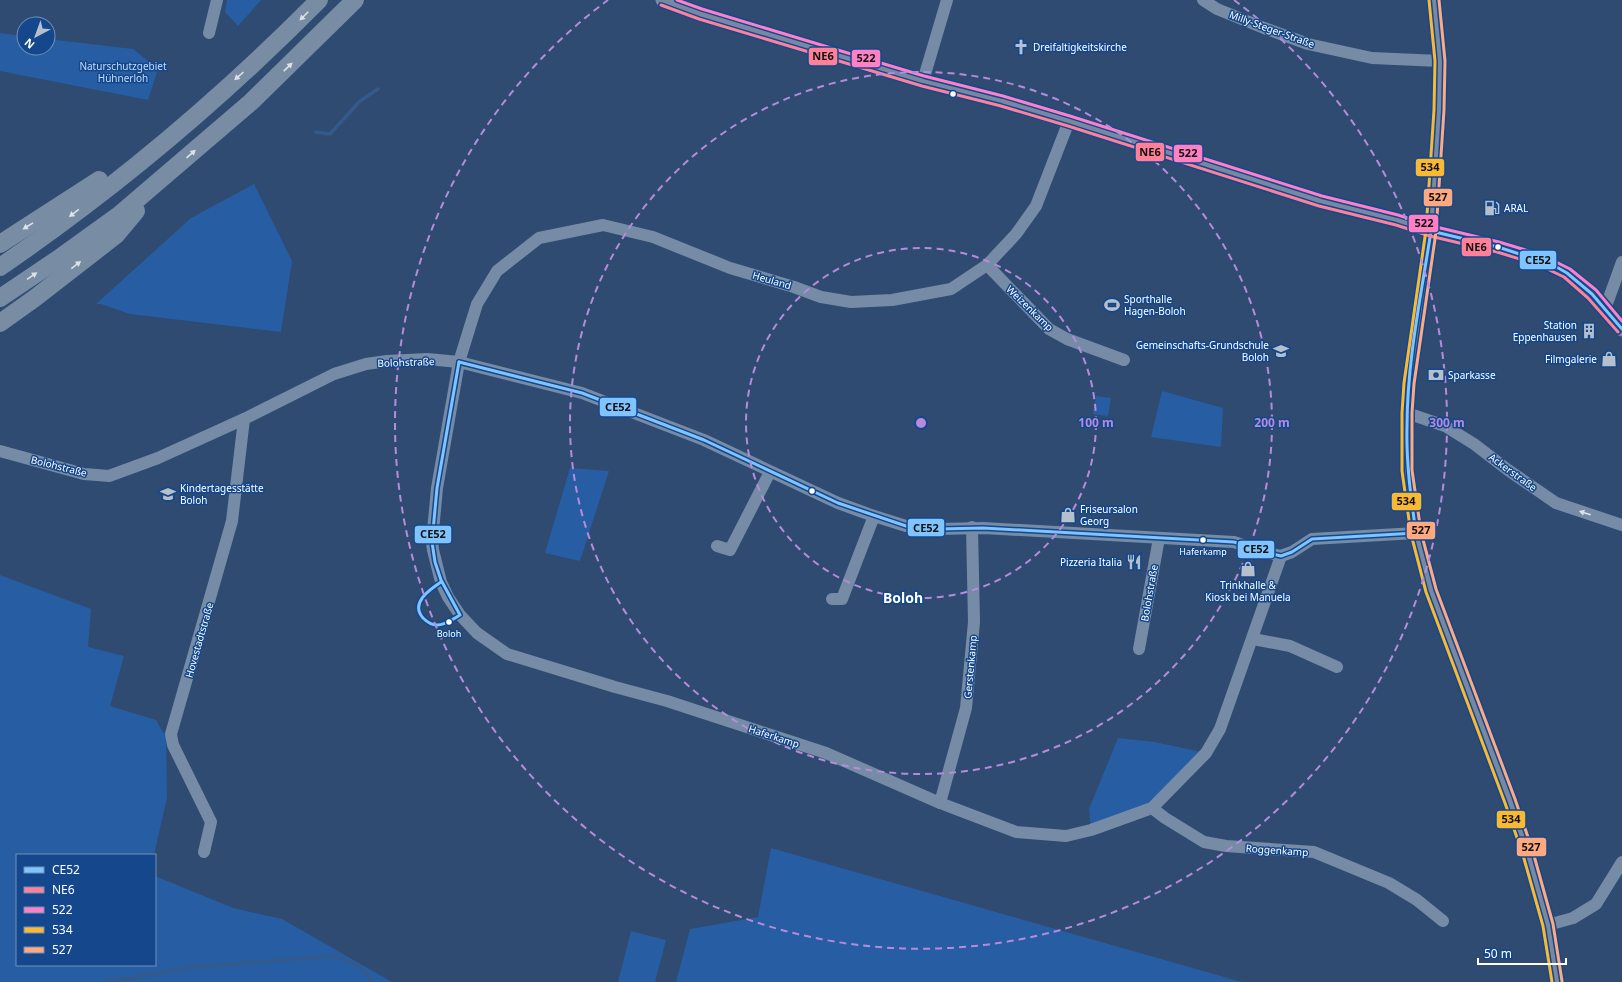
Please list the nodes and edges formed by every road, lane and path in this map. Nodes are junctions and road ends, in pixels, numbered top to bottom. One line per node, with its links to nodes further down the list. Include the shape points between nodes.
1 (217, 0): 8 (street)
2 (319, 0): 12 (highway, one-way to 12, via 192,118)
3 (355, 0): 13 (highway, one-way to 3, via 251,102)
4 (663, 0): 10 (main road, via 700,14)
5 (947, 0): 10 (street)
6 (1204, 0): 9 (street, Milly-Steger-Straße, via 1216,9 1308,44 1372,58)
7 (1434, 0): 9 (main road)
8 (209, 33)
9 (1440, 61): 14 (main road)
10 (923, 81): 11 (main road)
11 (1069, 120): 14 (main road, via 1321,201); 17 (street, Heuland, via 1036,206 1016,234)
12 (149, 154): 15 (highway, one-way to 15, via 104,176); 18 (highway, one-way to 18, via 43,238)
13 (161, 179): 19 (highway, one-way to 13, via 119,215); 21 (highway, one-way to 13, via 116,235)
14 (1431, 231): 20 (main road, via 1498,247 1553,265 1572,277); 25 (main road)
15 (0, 244)
16 (1622, 262): 20 (street)
17 (988, 264): 23 (street, Weizenkamp, via 1049,329 1067,339); 24 (street, Heuland, via 951,289 892,300 851,302 821,297 730,268 653,238 603,225 539,238 497,271 477,304)
18 (0, 267)
19 (0, 298)
20 (1605, 308): 22 (main road)
21 (0, 322)
22 (1622, 329)
23 (1124, 360)
24 (459, 362): 26 (street, Bolohstraße, via 419,359 366,364 334,374); 28 (street, Bolohstraße, via 582,393 704,440); 40 (street, Haferkamp, via 437,488 432,550 448,597 477,633 507,654 667,701 826,753)
25 (1407, 413): 30 (street, Ackerstraße, one-way to 25, via 1556,503 1446,426); 32 (main road, via 1407,470)
26 (244, 419): 27 (street, Bolohstraße, via 158,458 109,476 84,474); 42 (street, Hovestadtstraße, via 232,521 171,734 173,745 211,822)
27 (0, 451)
28 (770, 472): 29 (street, Bolohstraße, via 838,503); 34 (street, via 735,551)
29 (874, 516): 31 (street, Bolohstraße, via 906,526 939,529); 36 (street)
30 (1622, 526)
31 (972, 527): 33 (street, Bolohstraße); 40 (street, Gerstenkamp, via 974,622 966,708)
32 (1416, 533): 35 (street, via 1312,539 1292,552); 45 (main road, via 1431,591 1510,801)
33 (1158, 538): 35 (street, Bolohstraße, via 1234,542); 38 (street, Bolohstraße)
34 (717, 546)
35 (1280, 556): 37 (street, Haferkamp)
36 (841, 599)
37 (1252, 638): 39 (street, via 1290,646); 41 (street, Haferkamp, via 1220,729 1206,754)
38 (1139, 648)
39 (1338, 667)
40 (940, 803): 41 (street, Haferkamp, via 1016,832 1066,836 1091,830)
41 (1152, 808): 44 (street, Roggenkamp, via 1204,842 1314,852 1389,883 1417,900)
42 (204, 852)
43 (1622, 862): 45 (street, via 1596,904 1573,918)
44 (1443, 921)
45 (1548, 925): 46 (main road)
46 (1556, 982)

